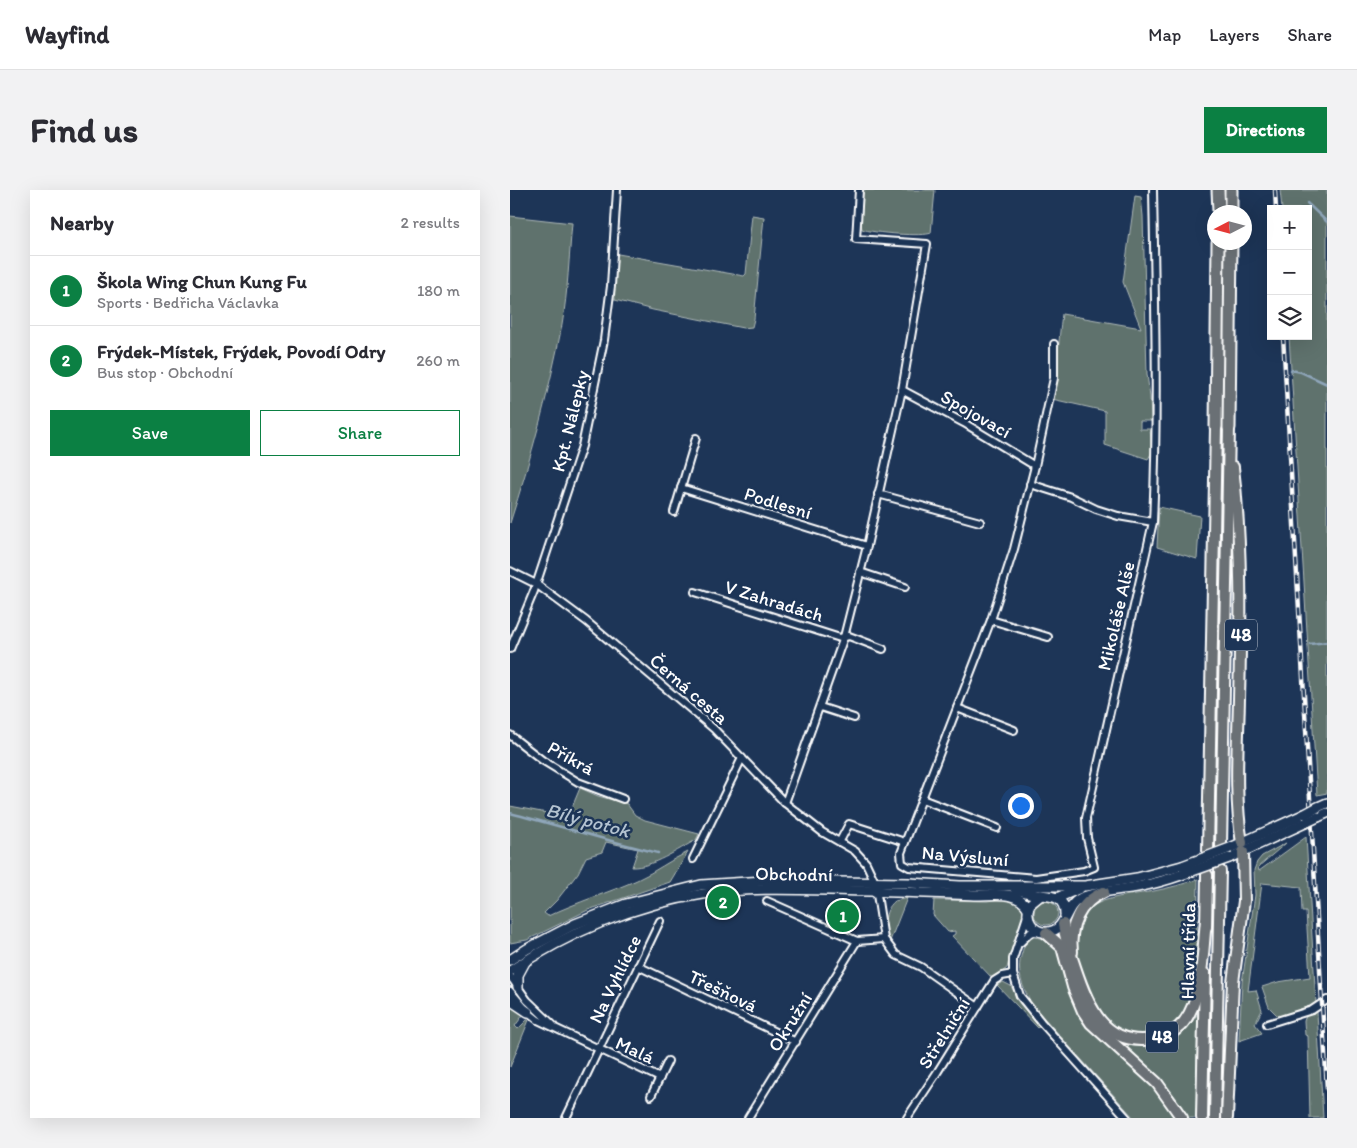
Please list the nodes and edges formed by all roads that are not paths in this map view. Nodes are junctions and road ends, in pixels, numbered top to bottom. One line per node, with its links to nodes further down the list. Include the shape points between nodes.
1 (617, 190): 25 (street, Kpt. Nálepky, via 604,340 582,446)
2 (859, 190): 11 (street, via 856,239 927,244)
3 (1153, 190): 21 (street, Mikoláše Alše, via 1157,367)
4 (1218, 190): 6 (highway)
5 (1231, 190): 7 (highway)
6 (1219, 205)
7 (1232, 205)
8 (1218, 250): 12 (highway, 48)
9 (1231, 250): 13 (highway, 48)
10 (1054, 344): 15 (street, Na Výsluní, via 1054,378)
11 (902, 390): 15 (street, Spojovací, via 964,422); 18 (street)
12 (1216, 427): 49 (highway, 48)
13 (1229, 428): 47 (highway, 48); 48 (highway, 48, via 1240,555 1237,805)
14 (696, 438): 17 (street)
15 (1035, 466): 16 (street, Na Výsluní)
16 (1030, 484): 21 (street, via 1118,516); 28 (street, Na Výsluní, via 1014,549)
17 (681, 488): 19 (street); 22 (street, Podlesní)
18 (878, 494): 20 (street); 22 (street)
19 (674, 512)
20 (980, 522)
21 (1153, 522): 51 (street, Mikoláše Alše, via 1086,818)
22 (867, 546): 24 (street)
23 (510, 571): 25 (street, Černá cesta)
24 (860, 572): 26 (street); 29 (street)
25 (536, 584): 31 (street, Kpt. Nálepky); 38 (street, Černá cesta, via 586,621 714,728)
26 (905, 587)
27 (695, 592): 29 (street, V Zahradách)
28 (991, 620): 30 (street); 34 (street, Na Výsluní)
29 (844, 637): 32 (street, V Zahradách); 33 (street)
30 (1048, 637)
31 (510, 649)
32 (883, 649)
33 (820, 707): 35 (street); 42 (street)
34 (957, 708): 36 (street); 40 (street, Na Výsluní)
35 (854, 718)
36 (1014, 730)
37 (510, 735): 39 (street, Příkrá, via 578,782)
38 (742, 758): 42 (street, Černá cesta); 50 (street)
39 (623, 799)
40 (922, 799): 44 (street, Na Výsluní); 46 (street, Na Výsluní)
41 (1327, 803): 43 (main road)
42 (785, 804): 45 (street, Černá cesta, via 822,832)
43 (1321, 812): 48 (main road, Hlavní třída, bridge)
44 (997, 828)
45 (840, 841): 46 (street, via 849,824); 57 (street, Černá cesta, via 866,863)
46 (905, 842): 51 (street, Na Výsluní, via 901,860 910,867 1036,878)
47 (1225, 847): 48 (main road, Hlavní třída); 53 (main road, Hlavní třída, bridge)
48 (1243, 847): 53 (main road, Hlavní třída, bridge, via 1229,858); 98 (highway, 48, via 1244,901 1233,982)
49 (1208, 851)
50 (693, 858)
51 (1094, 867)
52 (1220, 870): 97 (highway)
53 (1182, 871): 56 (main road); 58 (main road, via 1138,886)
54 (1207, 875): 64 (highway, Hlavní třída / 48)
55 (998, 886): 56 (main road); 57 (main road, Obchodní); 59 (main road)
56 (1085, 886): 60 (main road)
57 (875, 887): 62 (main road, Obchodní, via 1010,895 1022,900); 67 (street, Černá cesta); 70 (main road, Obchodní, via 764,881 701,885 626,904); 73 (main road, Obchodní, via 702,894 629,912 578,933)
58 (1104, 892): 63 (main road, via 1078,899 1071,904); 74 (highway, 48, via 1085,904 1076,918 1072,948)
59 (1041, 896): 60 (main road); 62 (main road, via 1033,900)
60 (1057, 898): 63 (main road, via 1063,906)
61 (767, 901): 68 (street)
62 (1028, 912): 66 (main road, via 1029,922); 69 (street)
63 (1064, 919): 66 (main road, via 1056,930); 74 (highway, 48, via 1066,942)
64 (1206, 920): 74 (highway, 48, via 1193,1005 1181,1025 1162,1037 1132,1039 1106,1026 1091,1008); 96 (highway, Hlavní třída / 48)
65 (660, 921): 75 (street, Na Vyhlídce)
66 (1042, 932): 69 (street, via 1030,933); 95 (highway, 48, via 1062,947 1073,987 1091,1023 1156,1083)
67 (884, 939): 68 (street); 82 (street, via 896,955 921,967)
68 (857, 941): 86 (street, Okružní)
69 (1017, 946): 77 (street)
70 (527, 949): 71 (main road); 72 (main road, Obchodní)
71 (510, 950)
72 (510, 960)
73 (526, 961): 76 (main road, Obchodní); 79 (main road)
74 (1074, 963)
75 (638, 966): 86 (street, Třešňová); 87 (street, Na Vyhlídce)
76 (510, 971)
77 (1013, 974): 82 (street, Střelniční, via 994,981); 94 (street, via 1024,1002)
78 (510, 976): 79 (street, Na Vyhlídce)
79 (514, 989): 83 (street, Na Vyhlídce); 85 (street, Na Vyhlídce)
80 (510, 1000): 83 (main road)
81 (1327, 1000): 84 (street, via 1312,1010)
82 (978, 1007): 93 (street, Střelniční)
83 (528, 1012): 85 (street, Na Vyhlídce, via 547,1026)
84 (1267, 1024)
85 (556, 1028): 87 (street, Na Vyhlídce)
86 (796, 1042): 92 (street, Okružní)
87 (598, 1050): 89 (street, Malá); 91 (street, Na Vyhlídce)
88 (668, 1061): 89 (street, Malá)
89 (660, 1078): 90 (street, Malá)
90 (651, 1096)
91 (566, 1118)
92 (748, 1118)
93 (907, 1118)
94 (1126, 1118)
95 (1182, 1118)
96 (1202, 1118)
97 (1215, 1118)
98 (1227, 1118)

